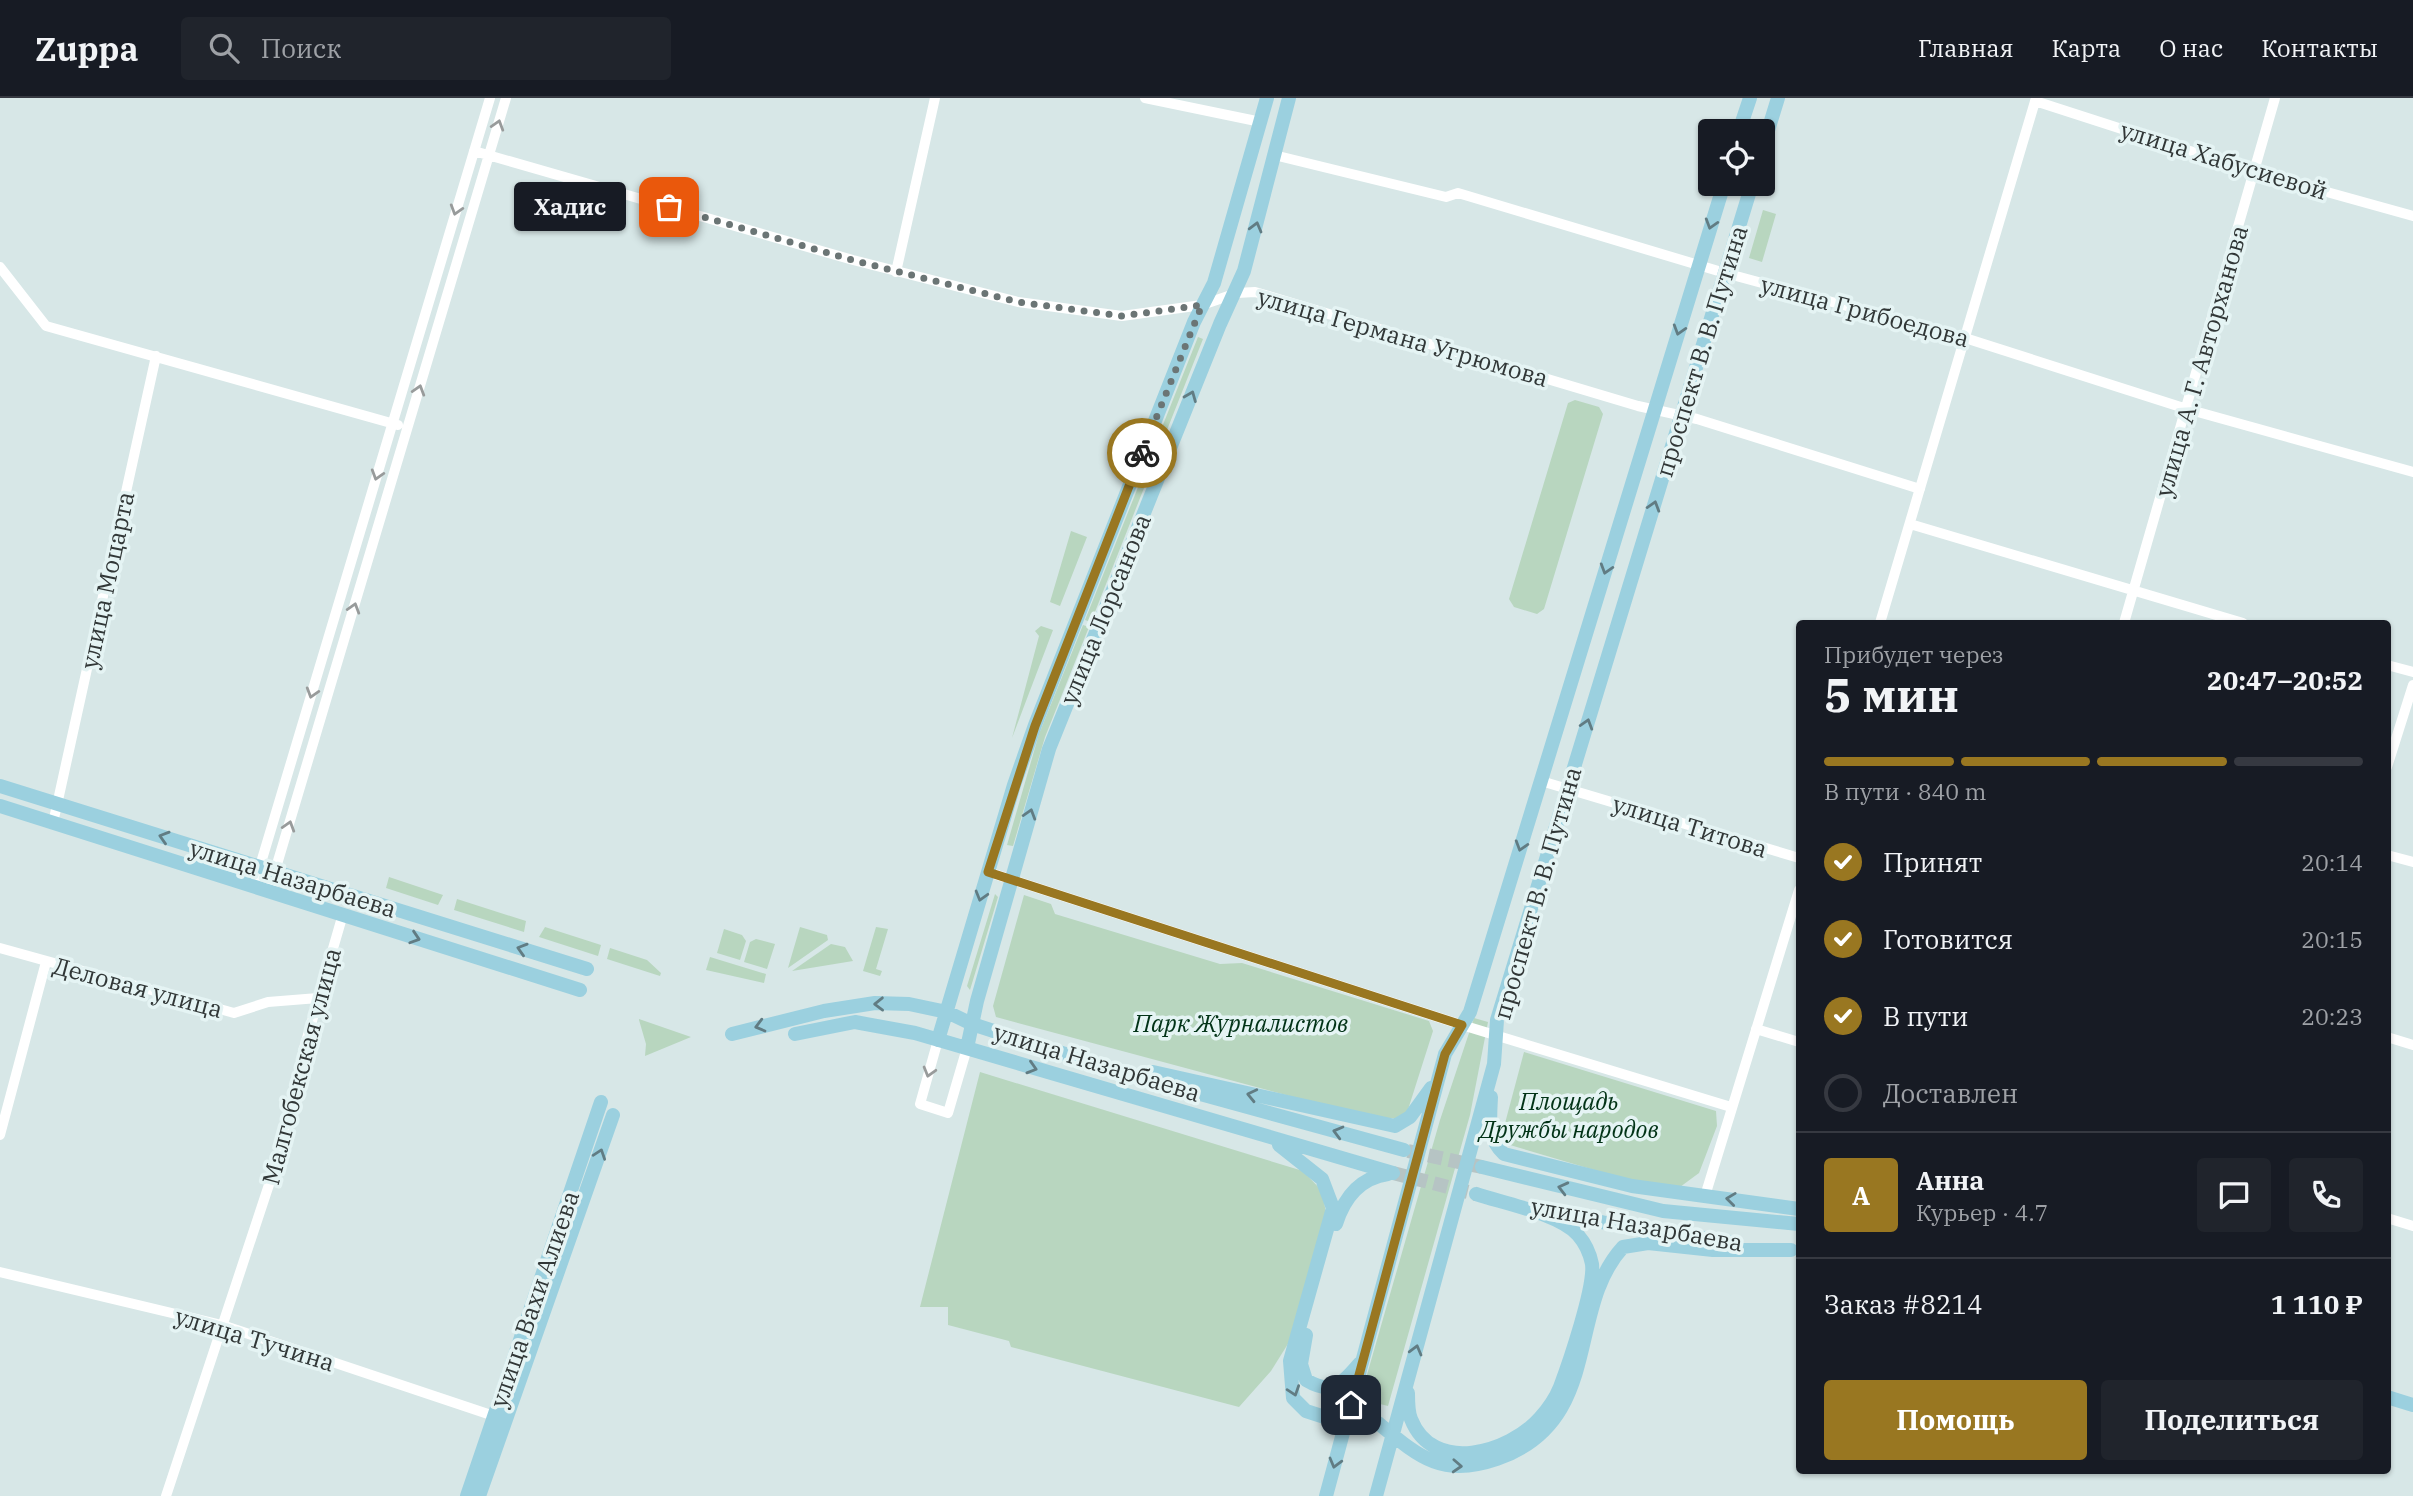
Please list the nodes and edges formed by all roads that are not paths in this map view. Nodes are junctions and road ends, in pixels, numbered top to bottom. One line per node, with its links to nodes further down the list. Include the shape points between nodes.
1 (490, 98): 14 (street)
2 (506, 98): 15 (street, one-way to 2)
3 (934, 98): 23 (street)
4 (1145, 98): 13 (street)
5 (1267, 98): 13 (main road, улица Лорсанова)
6 (1289, 98): 16 (main road, улица Лорсанова)
7 (1749, 98): 11 (main road)
8 (1778, 98): 12 (main road)
9 (2275, 98): 17 (street, улица А. Г. Авторханова)
10 (2035, 100): 17 (street, улица Хабусиевой); 27 (street)
11 (1743, 119)
12 (1772, 119)
13 (1261, 122): 26 (main road, улица Лорсанова, via 1214,283)
14 (474, 150): 15 (street, улица Германа Угрюмова); 32 (street, one-way to 32)
15 (489, 154): 23 (street, улица Германа Угрюмова); 33 (street, one-way to 15)
16 (1274, 155): 21 (street, улица Грибоедова, via 1446,197 1458,193); 25 (main road, улица Лорсанова, one-way to 16)
17 (2255, 172): 20 (street, улица Хабусиевой); 29 (street, улица А. Г. Авторханова)
18 (1720, 196): 21 (main road, проспект В. В. Путина, one-way to 21)
19 (1748, 196): 24 (main road, проспект В. В. Путина)
20 (2413, 216)
21 (1699, 265): 24 (street, улица Грибоедова); 30 (main road, проспект В. В. Путина, one-way to 30)
22 (0, 267): 28 (street, via 46,326)
23 (896, 272): 26 (street, улица Германа Угрюмова, via 1078,312 1122,316)
24 (1725, 273): 27 (street, улица Грибоедова); 31 (main road, проспект В. В. Путина)
25 (1237, 293): 26 (street, улица Германа Угрюмова); 30 (street, улица Германа Угрюмова, via 1255,292); 57 (main road, улица Лорсанова, one-way to 25, via 1049,750 1209,350)
26 (1202, 305): 56 (main road, улица Лорсанова, via 1035,726)
27 (1965, 338): 29 (street, улица Грибоедова); 35 (street)
28 (156, 356): 32 (street); 48 (street, улица Моцарта)
29 (2187, 409): 34 (street, улица Грибоедова); 37 (street, улица А. Г. Авторханова)
30 (1655, 410): 31 (street, улица Германа Угрюмова); 45 (main road, проспект В. В. Путина, one-way to 45)
31 (1681, 417): 35 (street, улица Германа Угрюмова); 47 (main road, проспект В. В. Путина, one-way to 31)
32 (392, 424): 33 (street); 54 (street, one-way to 54)
33 (408, 428): 55 (street, one-way to 33)
34 (2413, 472)
35 (1920, 489): 36 (street)
36 (1910, 524): 37 (street); 38 (street)
37 (2133, 591): 39 (street, улица А. Г. Авторханова); 40 (street)
38 (1881, 620)
39 (2125, 620)
40 (2233, 620)
41 (2391, 666): 42 (street)
42 (2413, 672)
43 (2413, 685): 44 (street)
44 (2391, 755)
45 (1541, 781): 47 (street, улица Титова); 69 (main road, проспект В. В. Путина, one-way to 69, via 1470,1012)
46 (0, 786): 48 (main road, улица Назарбаева)
47 (1567, 789): 52 (street, улица Титова); 73 (main road, проспект В. В. Путина)
48 (57, 804): 50 (street, улица Моцарта); 54 (main road, улица Назарбаева, one-way to 48)
49 (0, 806): 50 (main road, улица Назарбаева)
50 (53, 823): 58 (main road, улица Назарбаева)
51 (2391, 856): 53 (street)
52 (1796, 857)
53 (2413, 862)
54 (259, 867): 55 (main road, улица Назарбаева); 58 (street)
55 (275, 872): 59 (street); 64 (main road, улица Назарбаева, one-way to 55)
56 (988, 872): 57 (street); 67 (main road, улица Лорсанова, one-way to 67)
57 (1011, 879): 68 (main road, улица Лорсанова); 69 (street)
58 (254, 886): 59 (main road, улица Назарбаева)
59 (269, 891): 61 (main road, улица Назарбаева)
60 (1796, 900): 70 (street)
61 (343, 914): 65 (main road, улица Назарбаева, one-way to 65); 66 (street, Малгобекская улица)
62 (0, 948): 63 (street, Деловая улица)
63 (46, 962): 66 (street, Деловая улица, via 234,1013 268,1002); 85 (street)
64 (587, 969)
65 (580, 990)
66 (318, 998): 96 (street, Малгобекская улица, via 303,1052 296,1103)
67 (947, 1012): 68 (main road, улица Назарбаева); 71 (main road, улица Назарбаева, one-way to 71, via 875,1003); 75 (main road, улица Лорсанова)
68 (972, 1024): 78 (main road, улица Лорсанова); 80 (main road, улица Назарбаева)
69 (1462, 1025): 73 (street); 81 (main road, проспект В. В. Путина)
70 (1756, 1029): 76 (street); 83 (street)
71 (732, 1034)
72 (795, 1034): 75 (main road, улица Назарбаева, via 855,1022)
73 (1496, 1034): 79 (main road, проспект В. В. Путина); 83 (street)
74 (2391, 1038): 77 (street)
75 (938, 1040): 78 (main road, улица Назарбаева); 78 (street, one-way to 78, via 920,1104 948,1113)
76 (1796, 1041)
77 (2413, 1045)
78 (967, 1048): 86 (main road, улица Назарбаева, one-way to 86)
79 (1494, 1064): 89 (main road, via 1490,1135 1504,1154 1632,1186); 98 (main road, проспект В. В. Путина, one-way to 79)
80 (1103, 1066): 81 (main road, one-way to 80, via 1410,1117 1395,1126 1132,1067); 87 (main road, улица Назарбаева, one-way to 80)
81 (1439, 1075): 97 (main road, проспект В. В. Путина)
82 (601, 1102): 102 (main road, улица Вахи Алиева)
83 (1731, 1107): 89 (street)
84 (613, 1115): 102 (main road, улица Вахи Алиева, one-way to 84)
85 (0, 1135)
86 (1269, 1138): 97 (main road, улица Назарбаева, via 1393,1173 1372,1176 1345,1203 1301,1364 1306,1380 1320,1388 1333,1388 1345,1381); 103 (main road, one-way to 103, via 1322,1179 1333,1208 1290,1361 1293,1398 1306,1411 1343,1423)
87 (1404, 1150)
88 (1482, 1167): 92 (main road, улица Назарбаева, one-way to 88, via 1663,1211)
89 (1705, 1196): 90 (main road, one-way to 89)
90 (1796, 1209)
91 (2391, 1219): 93 (street)
92 (1796, 1224)
93 (2413, 1226)
94 (1795, 1250): 98 (main road, улица Назарбаева, via 1610,1224 1476,1194 1557,1220 1578,1235 1588,1250 1592,1276 1559,1390 1539,1419 1521,1434 1502,1446 1459,1454 1441,1451 1423,1438 1410,1418); 103 (main road, one-way to 94, via 1438,1464 1472,1467 1504,1456 1543,1431 1565,1403 1606,1268 1623,1247 1648,1243 1713,1250)
95 (0, 1272): 96 (street, улица Тучина)
96 (222, 1325): 102 (street, улица Тучина); 105 (street, Малгобекская улица)
97 (1363, 1358): 101 (main road, проспект В. В. Путина)
98 (1407, 1383): 104 (main road, проспект В. В. Путина)
99 (2391, 1398): 100 (main road)
100 (2413, 1405)
101 (1348, 1417): 103 (main road); 108 (main road, проспект В. В. Путина, one-way to 108)
102 (500, 1418): 106 (main road, улица Вахи Алиева); 107 (main road, улица Вахи Алиева)
103 (1372, 1421): 104 (main road)
104 (1394, 1428): 109 (main road, проспект В. В. Путина)
105 (166, 1496)
106 (467, 1496)
107 (479, 1496)
108 (1326, 1496)
109 (1376, 1496)

